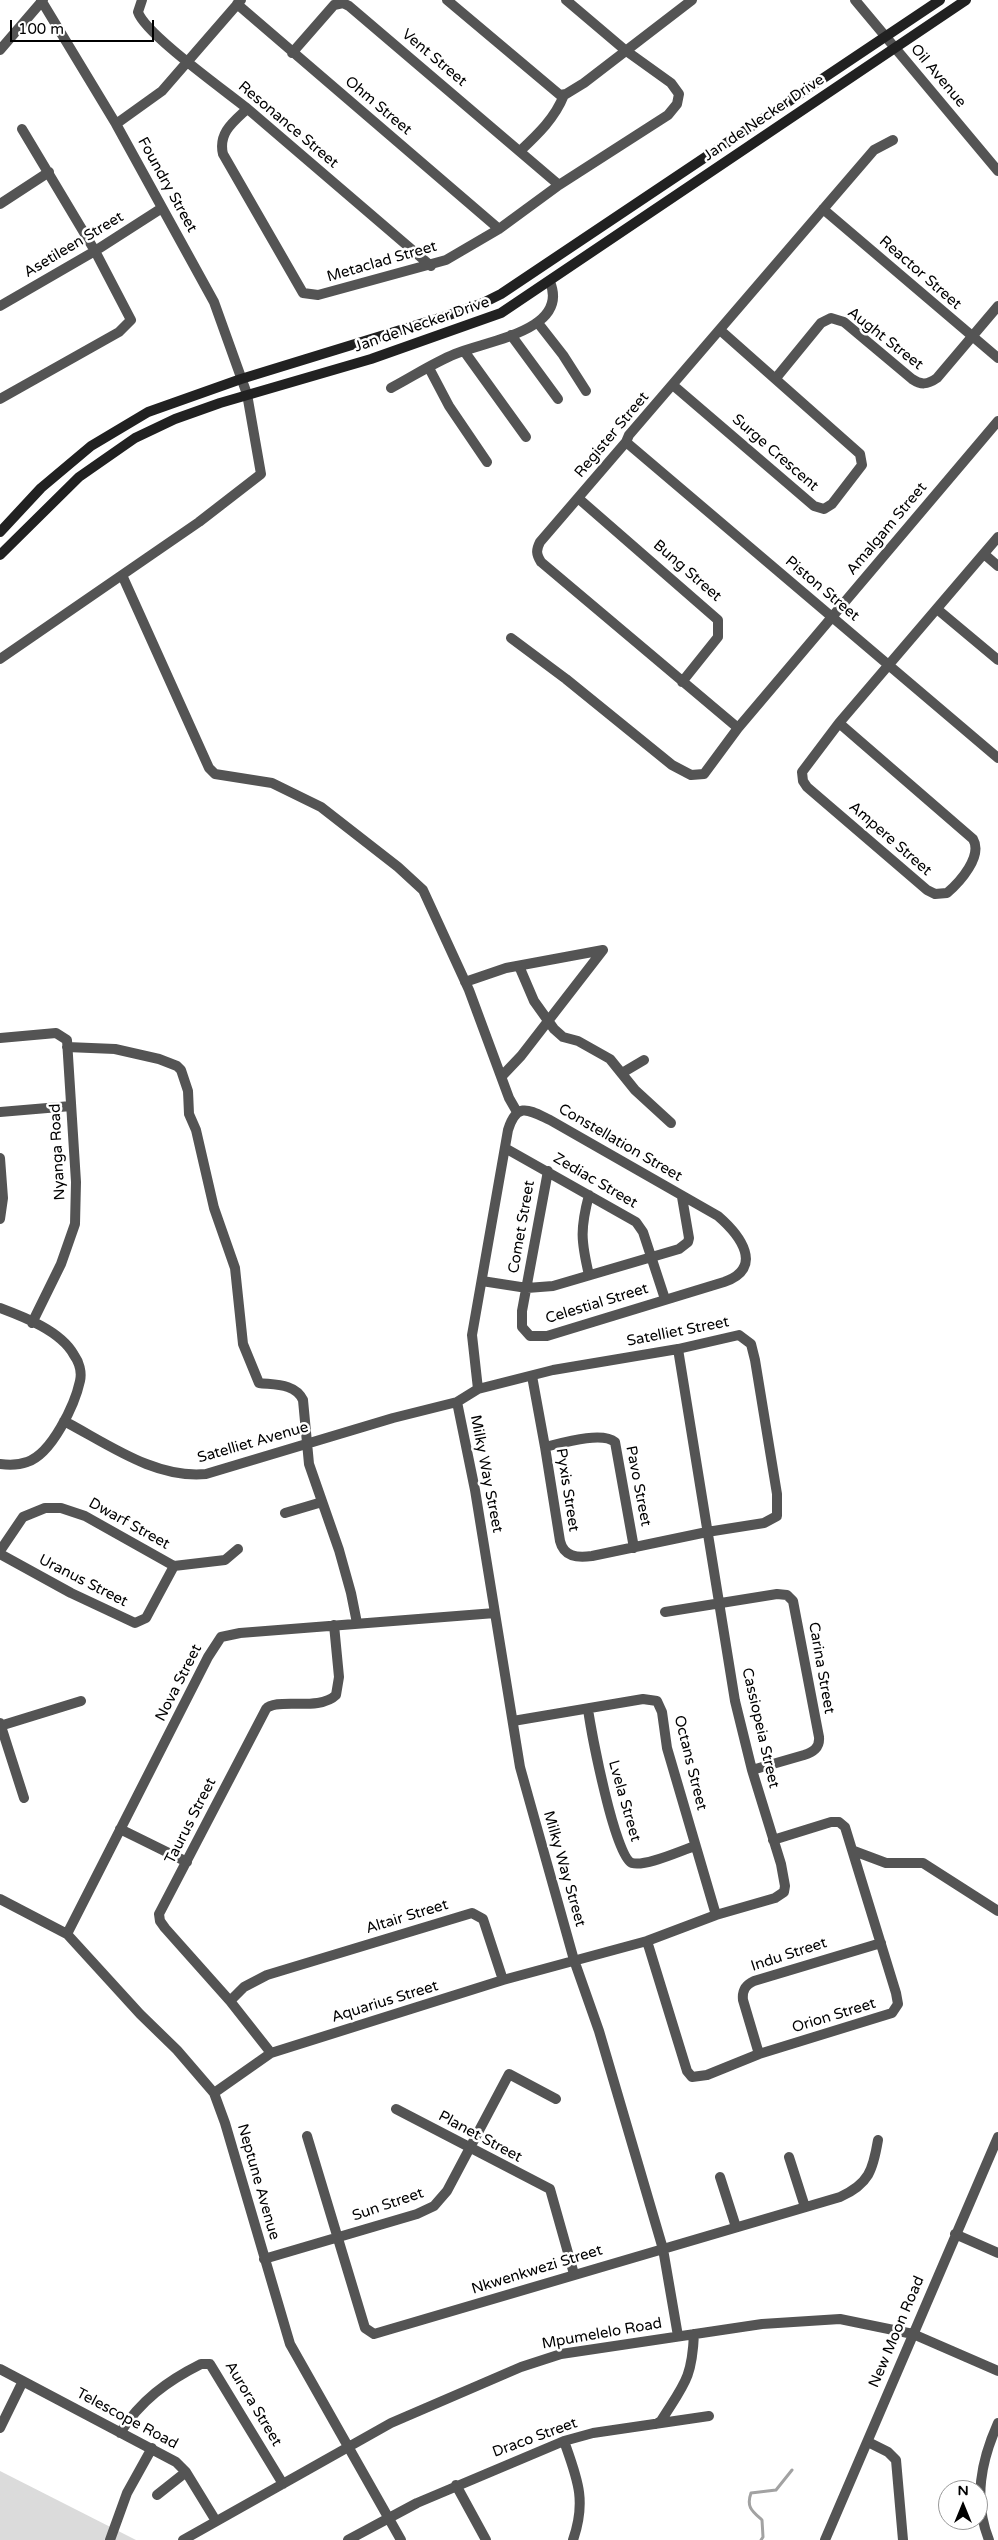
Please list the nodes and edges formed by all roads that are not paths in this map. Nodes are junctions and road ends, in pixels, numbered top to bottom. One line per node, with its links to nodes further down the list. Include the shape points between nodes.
1 (142, 0): 15 (street, Resonance Street, via 140,18)
2 (447, 0): 16 (street, via 552,90)
3 (692, 0): 13 (street)
4 (855, 0): 10 (street, Oil Avenue)
5 (940, 0): 10 (main road, Jan de Necker Drive)
6 (966, 0): 11 (main road, Jan de Necker Drive)
7 (42, 1): 12 (street); 18 (street, Foundry Street)
8 (570, 1): 13 (street)
9 (239, 2): 14 (street, Ohm Street); 15 (street)
10 (886, 37): 11 (street, Oil Avenue); 42 (main road, Jan de Necker Drive, via 483,303)
11 (894, 48): 22 (street, Oil Avenue); 31 (main road, Jan de Necker Drive)
12 (0, 50)
13 (625, 50): 16 (street, via 584,83); 24 (street, Metaclad Street, via 676,89 678,104 668,115)
14 (292, 52): 21 (street, Vent Street, via 334,5 349,6); 28 (street, Ohm Street)
15 (186, 61): 17 (street, Resonance Street); 18 (street, via 162,91)
16 (564, 94): 21 (street, via 547,125)
17 (247, 109): 30 (street, Resonance Street); 30 (street, Metaclad Street, via 223,134 222,154 303,293 318,295)
18 (116, 124): 26 (street, Foundry Street)
19 (22, 129): 23 (street)
20 (893, 140): 27 (street, Register Street, via 874,150)
21 (520, 151): 24 (street, Vent Street)
22 (998, 171)
23 (49, 172): 25 (street); 29 (street)
24 (559, 185): 28 (street, Metaclad Street)
25 (0, 204)
26 (162, 208): 29 (street, Asetileen Street); 42 (street, Foundry Street, via 214,302)
27 (823, 209): 35 (street, Register Street); 37 (street, Reactor Street)
28 (499, 229): 30 (street, Metaclad Street)
29 (95, 251): 32 (street, Asetileen Street); 47 (street, via 130,314 130,323)
30 (431, 266)
31 (550, 282): 34 (street, via 554,296 549,311); 46 (main road, Jan de Necker Drive, via 501,313 464,328 371,359)
32 (0, 306)
33 (998, 306): 37 (street, Aught Street)
34 (538, 323): 36 (street); 45 (street)
35 (720, 330): 41 (street, Surge Crescent); 43 (street, Register Street)
36 (511, 335): 38 (street); 48 (street)
37 (972, 337): 39 (street, Reactor Street); 41 (street, Aught Street, via 937,378 923,384 912,379 844,322 831,318 822,323)
38 (464, 351): 40 (street); 50 (street)
39 (998, 358)
40 (429, 368): 44 (street); 52 (street, via 449,406)
41 (776, 378): 43 (street, Surge Crescent, via 862,457 860,470 827,507 817,508 809,502)
42 (241, 379): 46 (street, Foundry Street); 54 (main road, Jan de Necker Drive, via 148,412 123,425 66,466)
43 (674, 386): 51 (street, Register Street)
44 (391, 388)
45 (586, 391)
46 (247, 394): 57 (main road, Jan de Necker Drive, via 175,419 116,449 61,493); 59 (street, Foundry Street, via 261,474)
47 (0, 399)
48 (558, 399)
49 (998, 421): 61 (street, Amalgam Street)
50 (526, 437)
51 (626, 442): 53 (street, Register Street); 61 (street, Piston Street)
52 (487, 462)
53 (578, 498): 66 (street, Bung Street, via 718,620 718,637); 66 (street, Register Street, via 540,542 536,548 537,556)
54 (0, 532)
55 (998, 537): 56 (street, Ampere Street)
56 (984, 554): 58 (street); 60 (street, Ampere Street)
57 (0, 555)
58 (998, 566)
59 (122, 575): 63 (street); 71 (street, via 209,768 215,774 272,783 321,808 412,878 423,890)
60 (937, 609): 64 (street); 65 (street, Ampere Street)
61 (831, 618): 65 (street, Piston Street); 68 (street, Amalgam Street)
62 (511, 638): 68 (street, Amalgam Street, via 672,765 691,775 704,774)
63 (0, 659)
64 (998, 660)
65 (889, 665): 67 (street, Ampere Street); 69 (street, Piston Street)
66 (682, 682): 68 (street, Register Street)
67 (839, 723): 67 (street, Ampere Street, via 804,768 804,784 927,890 935,894 947,893 975,858 975,842)
68 (738, 728)
69 (998, 758)
70 (519, 966): 71 (street); 72 (street); 72 (street, via 603,950)
71 (465, 982): 77 (street)
72 (547, 1022): 76 (street, via 564,1037 601,1052); 77 (street)
73 (0, 1038): 74 (street, via 56,1033 65,1038)
74 (67, 1046): 78 (street, Nyanga Road); 100 (street, via 115,1049 159,1059 181,1070 214,1208 235,1268 243,1344 259,1383 286,1386 302,1396)
75 (644, 1060): 76 (street)
76 (622, 1073): 81 (street, via 635,1090)
77 (502, 1076): 80 (street)
78 (70, 1106): 79 (street); 94 (street, Nyanga Road, via 76,1182 75,1224 61,1264)
79 (0, 1112)
80 (517, 1112): 82 (street, via 511,1121); 86 (street, Constellation Street, via 528,1110 550,1120)
81 (671, 1123)
82 (505, 1148): 84 (street, Zediac Street); 90 (street)
83 (0, 1158): 87 (street, via 3,1198)
84 (548, 1171): 85 (street, Zediac Street); 91 (street, Comet Street)
85 (589, 1195): 88 (street, Zediac Street, via 636,1222 643,1232); 89 (street, via 581,1240)
86 (682, 1197): 88 (street, Constellation Street, via 688,1242 679,1249); 92 (street, Celestial Street, via 730,1226 740,1240 746,1262 744,1270 735,1278)
87 (0, 1219)
88 (651, 1258): 89 (street, Constellation Street); 92 (street, Celestial Street)
89 (589, 1275): 91 (street, Constellation Street, via 553,1286)
90 (482, 1281): 91 (street, Constellation Street); 97 (street, via 472,1335)
91 (527, 1288): 92 (street, Celestial Street, via 522,1327 526,1334 534,1337 547,1336)
92 (665, 1299)
93 (0, 1308): 94 (street)
94 (32, 1323): 99 (street, via 68,1345 77,1360 81,1379)
95 (678, 1349): 96 (street, Satelliet Street); 105 (street, Cassiopeia Street); 105 (street, Satelliet Street, via 734,1336 743,1336 751,1344 777,1494 778,1513 769,1522)
96 (532, 1376): 97 (street, Satelliet Street); 101 (street, Pyxis Street)
97 (478, 1389): 98 (street, Satelliet Street)
98 (457, 1402): 100 (street, Satelliet Avenue); 112 (street, Milky Way Street)
99 (64, 1421): 100 (street, Satelliet Avenue, via 160,1469 184,1475 206,1474); 102 (street, via 54,1439 39,1455 27,1462)
100 (308, 1442): 103 (street, via 309,1464)
101 (545, 1447): 106 (street, Pyxis Street, via 561,1547 567,1554 579,1558); 106 (street, Pavo Street, via 599,1438 610,1438 615,1442)
102 (0, 1464)
103 (322, 1502): 104 (street); 113 (street, via 352,1593)
104 (285, 1513)
105 (707, 1532): 106 (street, Pyxis Street); 110 (street, Cassiopeia Street)
106 (634, 1548)
107 (238, 1549): 109 (street, via 225,1560)
108 (0, 1553): 109 (street, Dwarf Street, via 23,1517 45,1508 61,1508 85,1516); 109 (street, Uranus Street, via 71,1593 135,1623 146,1618)
109 (174, 1566)
110 (720, 1603): 111 (street); 119 (street, Cassiopeia Street, via 735,1701); 119 (street, Carina Street, via 785,1594 792,1601 797,1617 818,1746 804,1755)
111 (665, 1612)
112 (495, 1613): 113 (street, Nova Street); 117 (street, Milky Way Street)
113 (357, 1623): 114 (street, Nova Street)
114 (334, 1625): 121 (street, Nova Street, via 221,1637 208,1656); 125 (street, Taurus Street, via 339,1677 336,1695 325,1701 268,1706)
115 (81, 1701): 118 (street)
116 (588, 1709): 117 (street, Octans Street); 123 (street, Octans Street, via 644,1699 658,1702); 123 (street, Lvela Street, via 601,1777 627,1858 635,1863 648,1861)
117 (513, 1721): 132 (street, Milky Way Street, via 520,1767)
118 (0, 1725): 120 (street)
119 (752, 1770): 122 (street, Cassiopeia Street)
120 (24, 1798)
121 (120, 1829): 125 (street); 129 (street, Nova Street)
122 (773, 1840): 124 (street, Orion Street, via 836,1822 845,1827); 128 (street, Cassiopeia Street, via 785,1881 784,1892 775,1898)
123 (695, 1846): 128 (street, Octans Street)
124 (854, 1852): 127 (street, via 888,1864 923,1863); 131 (street, Orion Street)
125 (187, 1862): 134 (street, Taurus Street, via 160,1911 160,1921)
126 (0, 1899): 129 (street, Neptune Avenue)
127 (998, 1911)
128 (716, 1915): 130 (street, Cassiopeia Street)
129 (67, 1934): 137 (street, Neptune Avenue)
130 (647, 1941): 132 (street, Cassiopeia Street); 136 (street, Orion Street, via 689,2075 707,2075)
131 (880, 1943): 136 (street, Indu Street, via 747,1985 743,2000); 136 (street, Orion Street, via 898,2002 892,2013)
132 (574, 1960): 133 (street, Aquarius Street); 150 (street, Milky Way Street, via 599,2032)
133 (503, 1980): 134 (street, Altair Street, via 483,1919 472,1913 258,1978); 135 (street, Aquarius Street)
134 (230, 2001): 135 (street, Taurus Street)
135 (271, 2053): 137 (street, Aquarius Street)
136 (759, 2054)
137 (214, 2093): 152 (street, Neptune Avenue)
138 (556, 2099): 143 (street, Sun Street, via 509,2074)
139 (396, 2109): 143 (street, Planet Street)
140 (306, 2136): 149 (street, Nkwenkwezi Street)
141 (998, 2137): 148 (street, New Moon Road)
142 (878, 2140): 146 (street, Nkwenkwezi Street, via 874,2161 864,2183 840,2197)
143 (469, 2149): 149 (street, Sun Street, via 442,2198 430,2209); 153 (street, Planet Street, via 550,2189)
144 (788, 2157): 146 (street)
145 (720, 2177): 147 (street)
146 (805, 2207): 147 (street, Nkwenkwezi Street)
147 (736, 2227): 150 (street, Nkwenkwezi Street)
148 (955, 2234): 151 (street); 155 (street, New Moon Road)
149 (338, 2237): 152 (street, Sun Street); 153 (street, Nkwenkwezi Street, via 365,2328 374,2334)
150 (663, 2249): 153 (street, Nkwenkwezi Street); 156 (street, Milky Way Street)
151 (998, 2253)
152 (264, 2259): 167 (street, Neptune Avenue, via 294,2355)
153 (574, 2274)
154 (694, 2334): 155 (street, Mpumelelo Road, via 787,2321 840,2319); 156 (street, Mpumelelo Road); 162 (street, via 692,2365 687,2380)
155 (913, 2334): 158 (street, Mpumelelo Road); 166 (street, New Moon Road)
156 (678, 2336): 167 (street, Mpumelelo Road, via 544,2358 400,2419)
157 (0, 2369): 159 (street, Telescope Road)
158 (998, 2372)
159 (23, 2381): 163 (street); 164 (street, Telescope Road)
160 (709, 2416): 162 (street, Draco Street)
161 (998, 2423): 183 (street, via 986,2448 980,2477 982,2518)
162 (656, 2424): 165 (street, Draco Street, via 593,2433)
163 (0, 2428)
164 (120, 2433): 168 (street, Telescope Road); 170 (street, Aurora Street, via 153,2392 196,2366 210,2364)
165 (564, 2441): 171 (street, Draco Street); 180 (street, via 580,2494 580,2515)
166 (868, 2442): 181 (street, New Moon Road); 182 (street, via 896,2460)
167 (349, 2447): 170 (street, Mpumelelo Road); 173 (street, Neptune Avenue)
168 (152, 2448): 169 (street, Telescope Road); 175 (street, via 127,2493)
169 (186, 2472): 172 (street); 174 (street, Telescope Road)
170 (283, 2484): 174 (street, Mpumelelo Road)
171 (456, 2485): 173 (street, Draco Street); 179 (street)
172 (157, 2495)
173 (388, 2517): 177 (street, Draco Street); 178 (street, Neptune Avenue)
174 (216, 2521): 176 (street, Mpumelelo Road)
175 (110, 2540)
176 (183, 2540)
177 (348, 2540)
178 (401, 2540)
179 (486, 2540)
180 (573, 2540)
181 (825, 2540)
182 (903, 2540)
183 (989, 2540)

